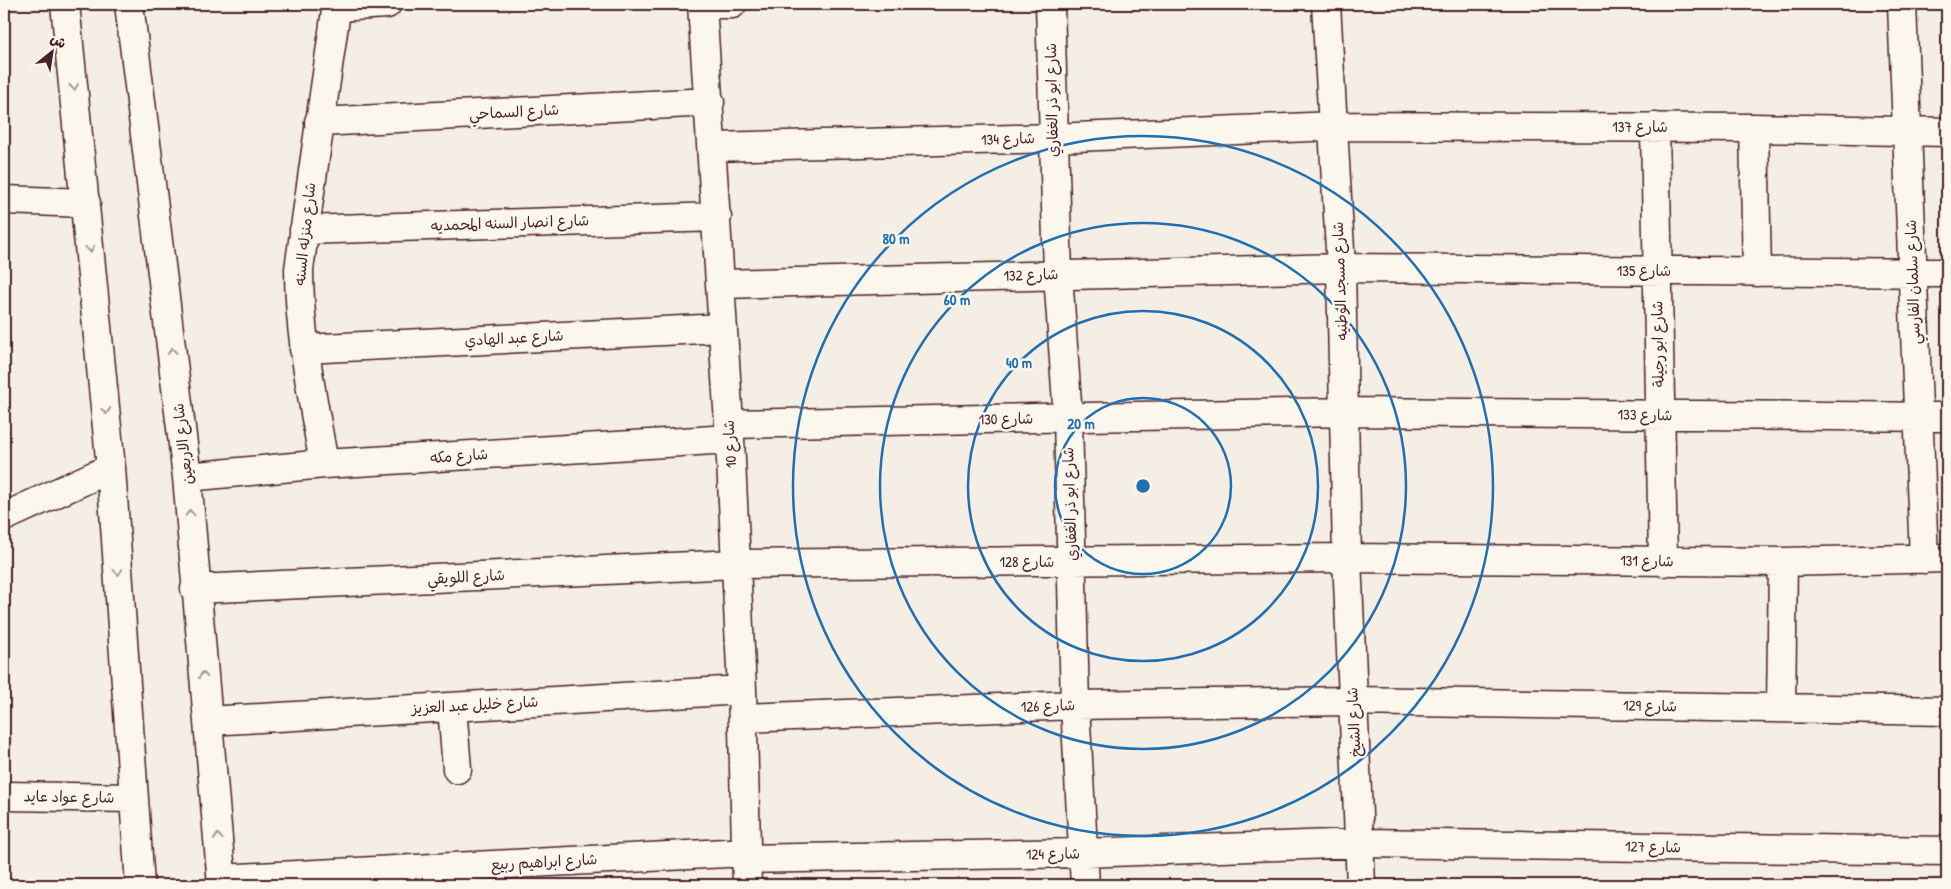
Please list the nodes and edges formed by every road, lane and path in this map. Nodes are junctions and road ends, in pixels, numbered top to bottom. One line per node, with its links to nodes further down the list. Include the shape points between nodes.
1 (65, 4): 20 (street, one-way to 20)
2 (129, 4): 40 (street, شارع الاربعين, one-way to 2)
3 (388, 4): 9 (street)
4 (702, 4): 5 (street); 10 (street, شارع 10)
5 (732, 4)
6 (1050, 4): 17 (street, شارع ابو ذر الغفاري)
7 (1326, 4): 12 (street, شارع مسجد الوطنيه)
8 (1902, 4): 15 (street, شارع سلمان الفارسي)
9 (336, 5): 11 (street, شارع منزله السنه)
10 (710, 102): 11 (street, شارع السماحي); 18 (street, شارع 10)
11 (319, 122): 22 (street, شارع منزله السنه)
12 (1333, 126): 13 (street, شارع 137); 17 (street, شارع 134); 23 (street, شارع مسجد الوطنيه)
13 (1656, 127): 14 (street, شارع 137); 24 (street, شارع ابو رجيلة)
14 (1754, 128): 15 (street, شارع 137); 25 (street)
15 (1907, 132): 16 (street, شارع 137); 28 (street, شارع سلمان الفارسي)
16 (1947, 132)
17 (1053, 138): 18 (street, شارع 134); 27 (street, شارع ابو ذر الغفاري)
18 (712, 147): 21 (street, شارع 10)
19 (4, 200): 20 (street)
20 (86, 203): 39 (street, one-way to 39)
21 (717, 217): 22 (street, شارع انصار السنه المحمديه); 29 (street, شارع 10)
22 (304, 230): 31 (street, شارع منزله السنه, via 299,270)
23 (1341, 268): 24 (street, شارع 135); 27 (street, شارع 132); 32 (street, شارع مسجد الوطنيه)
24 (1657, 271): 25 (street, شارع 135); 33 (street, شارع ابو رجيلة)
25 (1756, 272): 28 (street, شارع 135)
26 (1947, 273): 28 (street, شارع 135)
27 (1058, 274): 29 (street, شارع 132); 35 (street, شارع ابو ذر الغفاري)
28 (1913, 274): 36 (street, شارع سلمان الفارسي)
29 (721, 284): 30 (street, شارع 10)
30 (723, 328): 31 (street, شارع عبد الهادي); 37 (street, شارع 10)
31 (304, 349): 38 (street, شارع منزله السنه)
32 (1344, 412): 33 (street, شارع 133); 35 (street, شارع 130); 42 (street, شارع مسجد الوطنيه)
33 (1659, 415): 36 (street, شارع 133); 45 (street, شارع ابو رجيلة)
34 (1947, 417): 36 (street, شارع 133)
35 (1068, 418): 37 (street, شارع 130); 44 (street, شارع ابو ذر الغفاري)
36 (1919, 418): 43 (street, شارع سلمان الفارسي)
37 (730, 432): 38 (street, شارع مكه); 47 (street, شارع 10)
38 (324, 464): 40 (street, شارع مكه)
39 (111, 468): 41 (street); 59 (street, one-way to 59)
40 (187, 477): 48 (street, شارع الاربعين, one-way to 40)
41 (4, 517)
42 (1347, 558): 44 (street, شارع 128); 45 (street, شارع 131); 50 (street, شارع الشيخ)
43 (1936, 558): 46 (street, شارع 131)
44 (1072, 561): 47 (street, شارع 128); 51 (street, شارع ابو ذر الغفاري)
45 (1663, 562): 46 (street, شارع 131)
46 (1783, 562): 53 (street)
47 (736, 564): 48 (street, شارع اللويقي); 49 (street, شارع 10)
48 (195, 590): 56 (street, شارع الاربعين, one-way to 48)
49 (742, 690): 52 (street, شارع خليل عبد العزيز); 55 (street, شارع 10)
50 (1353, 701): 51 (street, شارع 126); 53 (street, شارع 129); 60 (street, شارع الشيخ)
51 (1075, 705): 55 (street, شارع 126); 62 (street, شارع ابو ذر الغفاري)
52 (452, 706): 56 (street, شارع خليل عبد العزيز); 57 (street)
53 (1781, 708): 54 (street, شارع 129)
54 (1947, 711)
55 (743, 718): 63 (street, شارع 10)
56 (208, 721): 64 (street, شارع الاربعين, one-way to 56)
57 (457, 769)
58 (4, 796): 59 (street, شارع عواد عايد)
59 (134, 798): 65 (street)
60 (1360, 843): 61 (street, شارع 127); 62 (street, شارع 124); 67 (street, شارع الشيخ)
61 (1947, 851)
62 (1084, 853): 63 (street, شارع 124); 66 (street, شارع ابو ذر الغفاري)
63 (747, 865): 64 (street, شارع ابراهيم ربيع)
64 (222, 882)
65 (140, 885)
66 (1085, 885)
67 (1361, 885)

